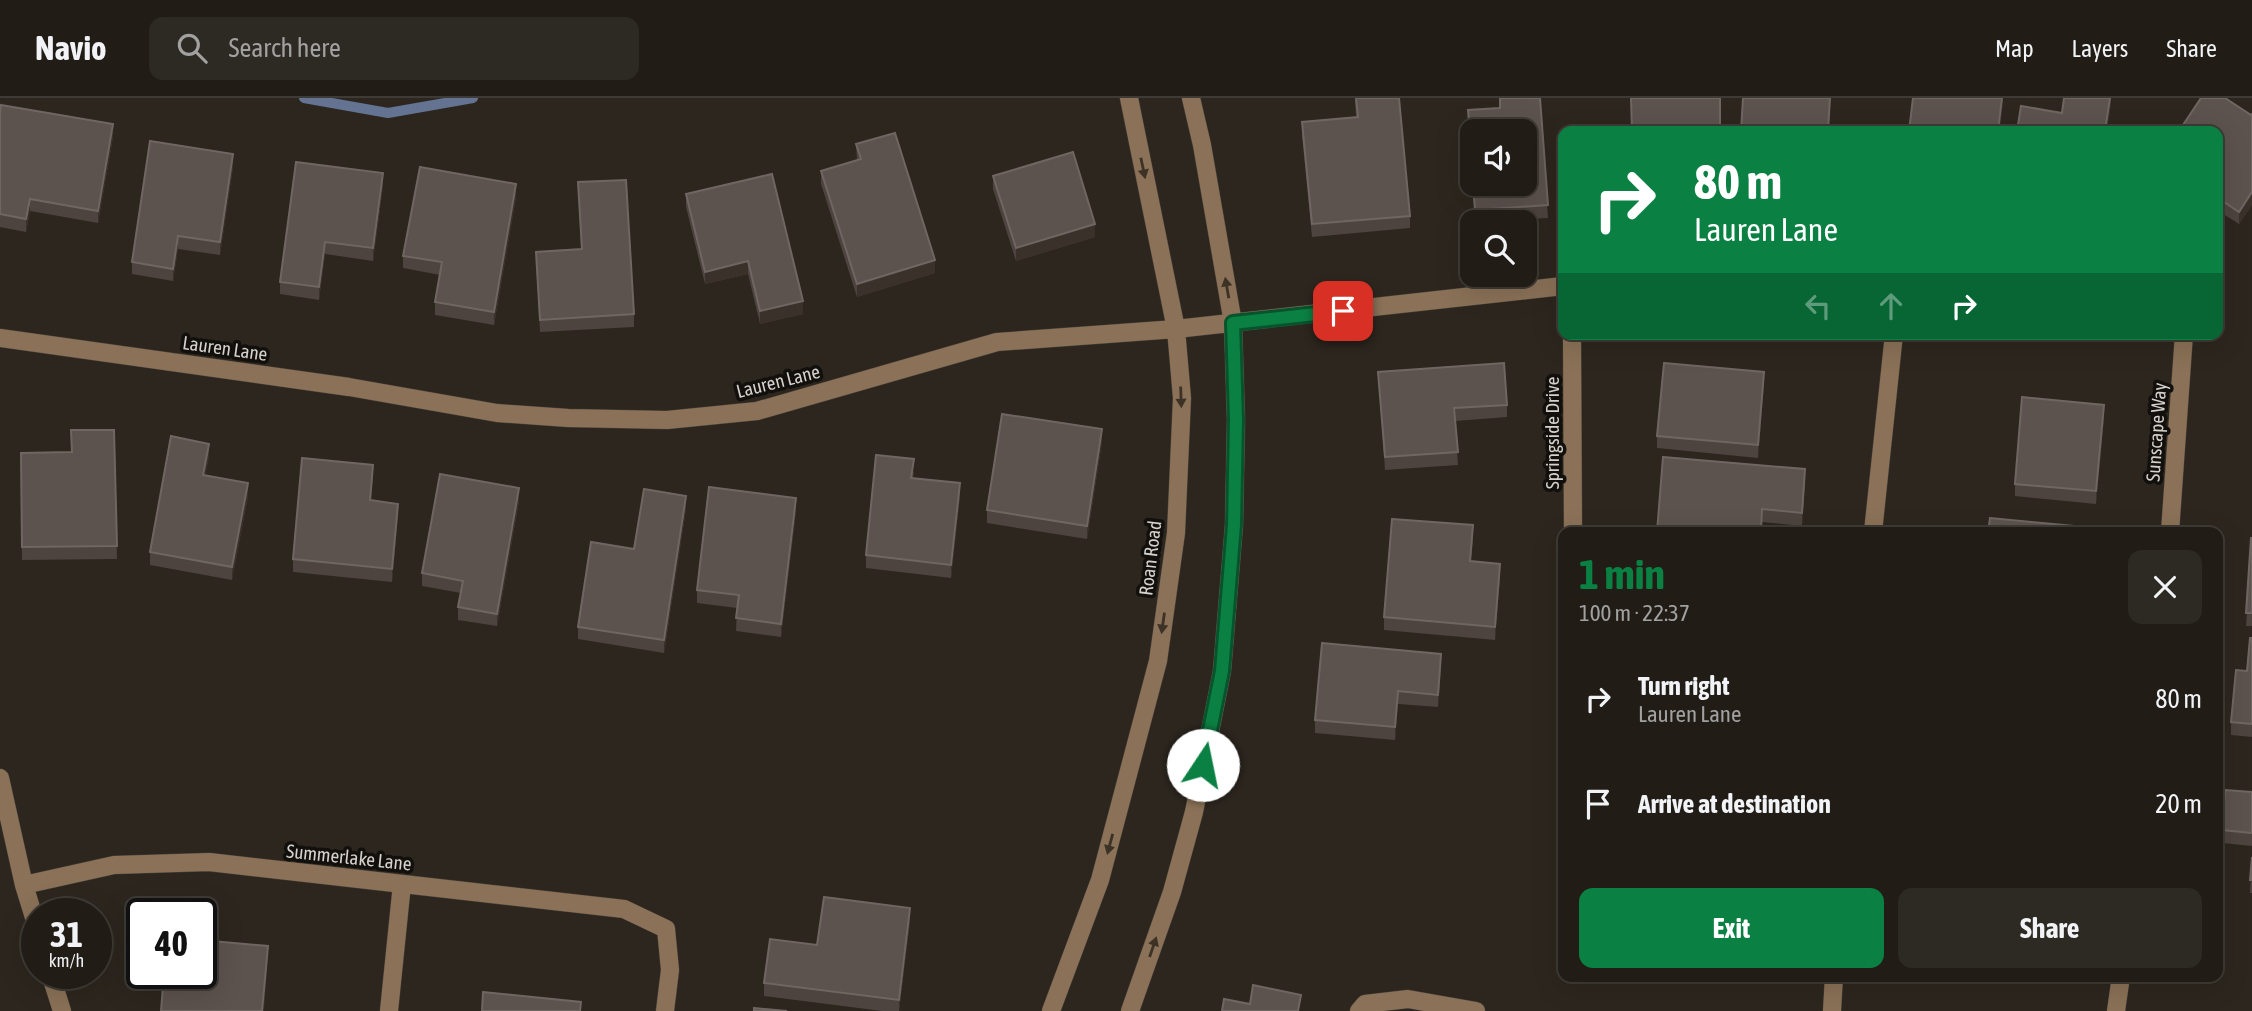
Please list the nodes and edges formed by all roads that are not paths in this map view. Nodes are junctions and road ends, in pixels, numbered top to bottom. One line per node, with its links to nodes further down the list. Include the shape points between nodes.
1 (1129, 98): 5 (street, Roan Road, one-way to 5)
2 (1191, 98): 4 (street, one-way to 2)
3 (1558, 287): 4 (street, Lauren Lane)
4 (1233, 323): 5 (street, Lauren Lane); 24 (street, one-way to 4, via 1194,813 1222,671 1234,525)
5 (1176, 329): 6 (street, Lauren Lane, via 997,342 757,411 667,420 497,413 349,387); 23 (street, Roan Road, one-way to 23, via 1182,398 1175,533 1158,660 1100,880)
6 (0, 338)
7 (1572, 340): 10 (street, Springside Drive)
8 (1893, 340): 11 (street)
9 (2184, 340): 12 (street, Sunscape Way)
10 (1573, 527)
11 (1874, 527)
12 (2170, 527)
13 (0, 778): 15 (street)
14 (402, 884): 15 (street, Summerlake Lane, via 209,862 114,865); 21 (street); 22 (street, Summerlake Lane, via 624,909 666,929 670,970)
15 (24, 885): 16 (street)
16 (28, 898)
17 (1834, 982): 27 (street)
18 (2120, 982): 28 (street)
19 (55, 989): 20 (street)
20 (62, 1011)
21 (389, 1011)
22 (665, 1011)
23 (1051, 1011)
24 (1130, 1011)
25 (1359, 1011): 26 (street, via 1365,1004 1408,999)
26 (1476, 1011)
27 (1832, 1011)
28 (2116, 1011)

